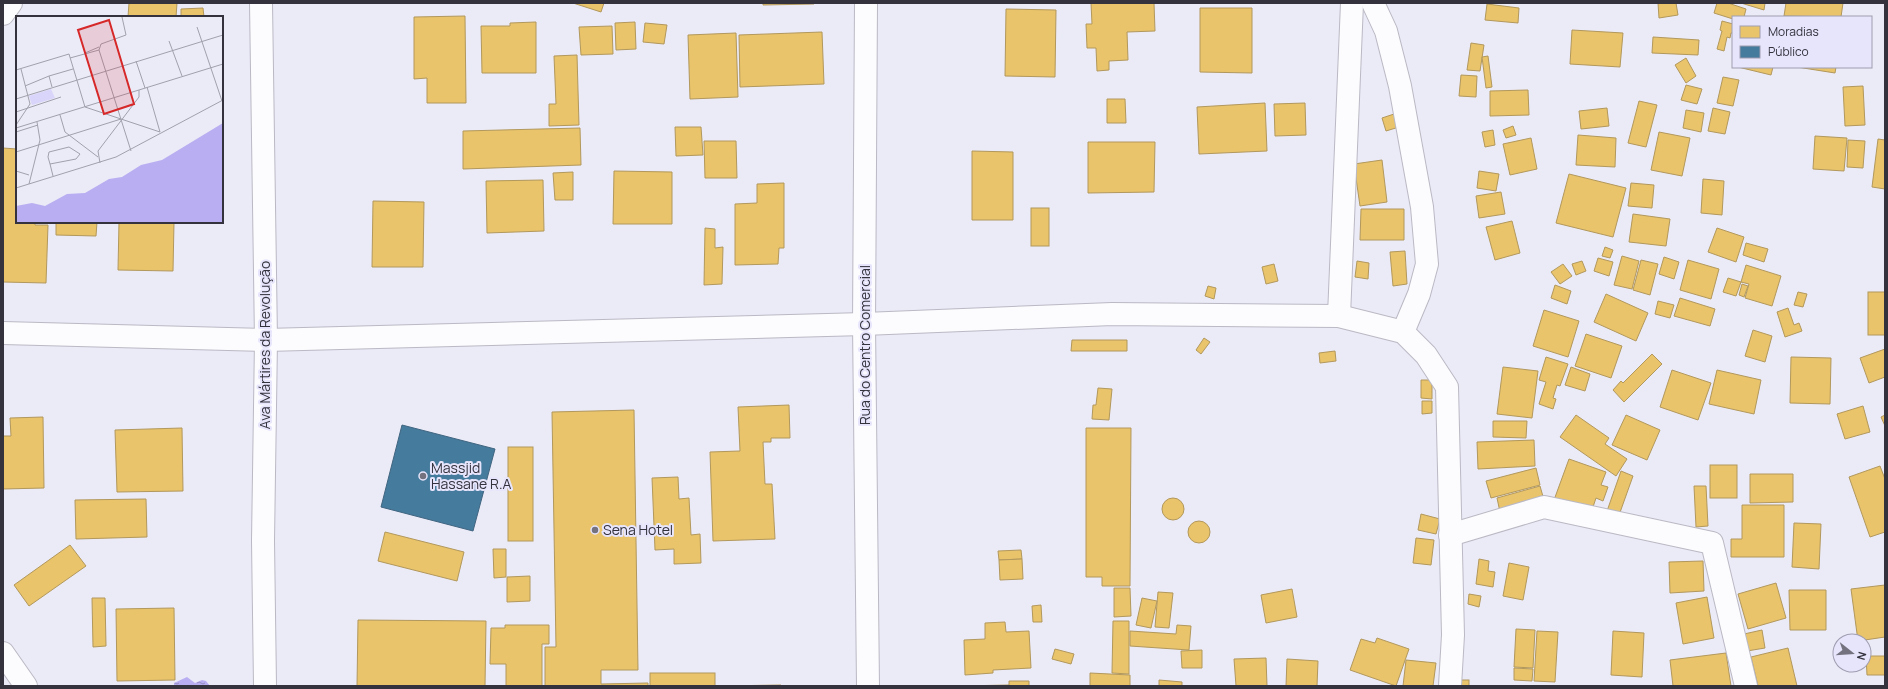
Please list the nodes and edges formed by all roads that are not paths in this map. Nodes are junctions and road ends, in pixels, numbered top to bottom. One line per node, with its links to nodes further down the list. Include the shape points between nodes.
1 (11, 3): 6 (street)
2 (261, 3): 11 (street, Ava Mártires da Revolução)
3 (866, 3): 8 (street, Rua do Centro Comercial)
4 (1352, 3): 7 (street)
5 (1373, 3): 9 (street, via 1386,31 1400,86 1422,207 1427,264 1419,294)
6 (3, 14)
7 (1339, 316): 8 (street, via 1112,314); 9 (street)
8 (864, 324): 11 (street); 16 (street, Rua do Centro Comercial)
9 (1403, 332): 12 (street, via 1426,355 1447,387)
10 (3, 333): 11 (street)
11 (266, 340): 15 (street, Ava Mártires da Revolução, via 263,540)
12 (1450, 535): 17 (street, via 1453,635); 18 (street, via 1544,507 1712,543)
13 (3, 653): 14 (street)
14 (26, 686)
15 (265, 686)
16 (868, 686)
17 (1450, 686)
18 (1746, 686)

